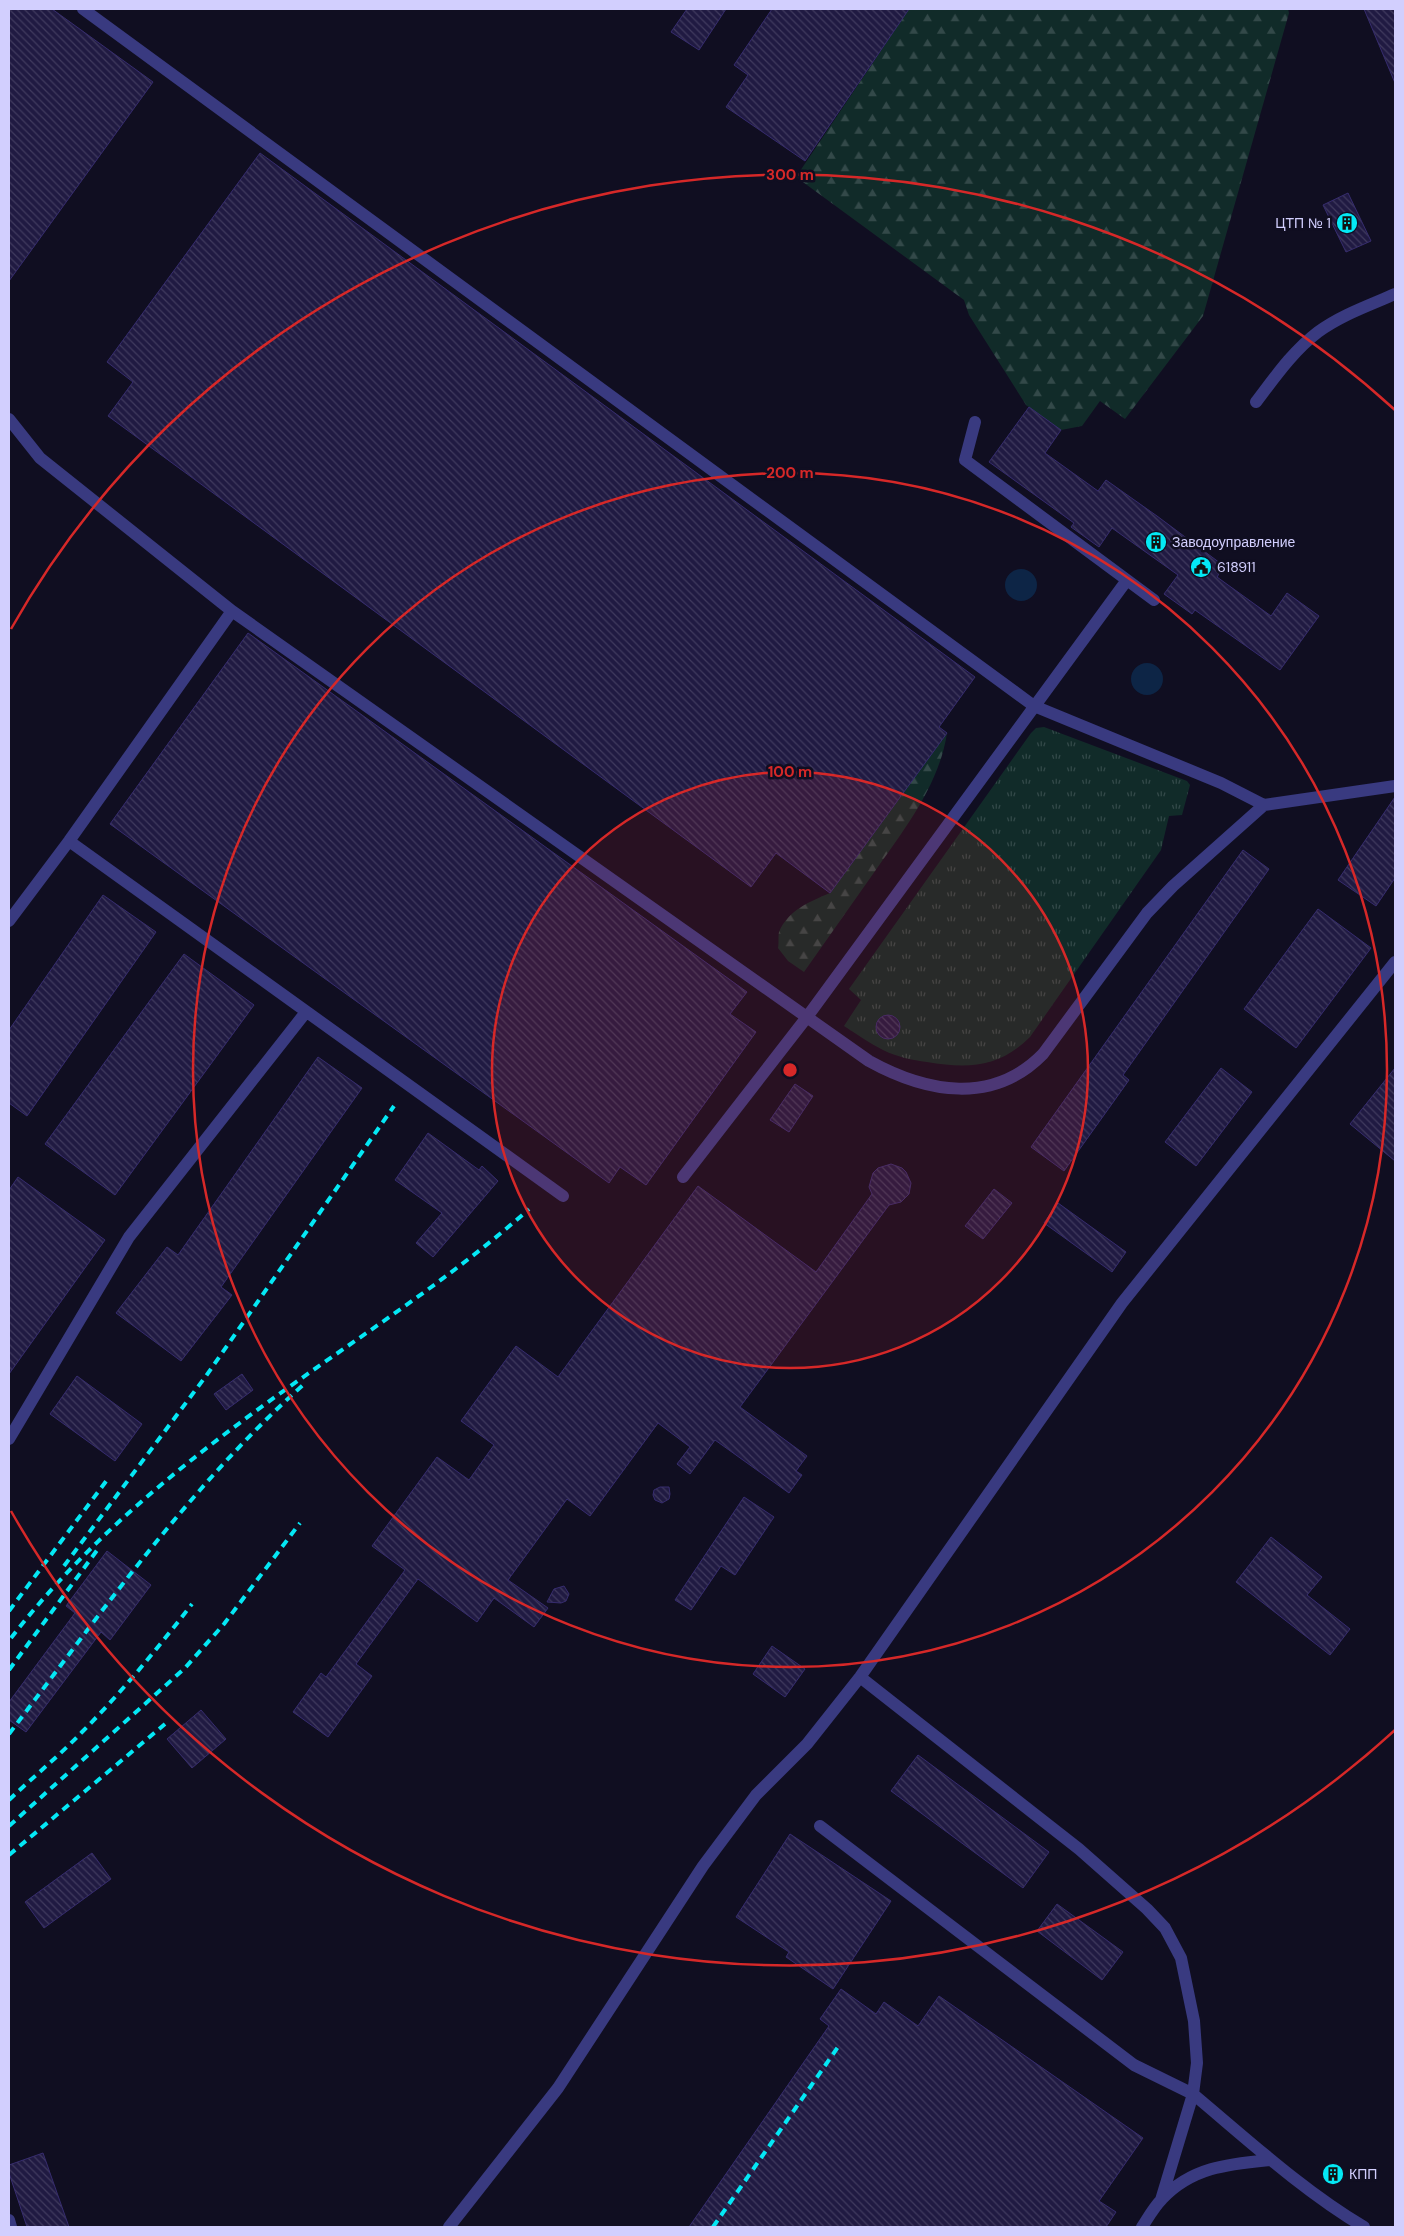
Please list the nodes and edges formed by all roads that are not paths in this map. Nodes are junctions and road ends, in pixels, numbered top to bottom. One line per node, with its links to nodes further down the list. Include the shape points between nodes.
1 (83, 9): 9 (lane)
2 (1395, 294): 3 (lane, via 1319,332 1284,366)
3 (1256, 402)
4 (9, 419): 8 (lane, via 40,458)
5 (975, 422): 6 (lane, via 965,460)
6 (1127, 580): 7 (lane); 9 (lane)
7 (1154, 600)
8 (232, 611): 12 (lane); 16 (lane)
9 (1034, 706): 11 (lane); 16 (lane)
10 (1395, 786): 11 (lane)
11 (1264, 805): 16 (lane, via 1146,913 1043,1054 1030,1067 1004,1082 987,1087 952,1088 910,1080 869,1061)
12 (69, 841): 13 (lane); 15 (lane)
13 (9, 921)
14 (1395, 962): 20 (lane, via 1122,1303)
15 (306, 1012): 18 (lane); 19 (lane, via 129,1237)
16 (807, 1017): 17 (lane)
17 (683, 1177)
18 (563, 1196)
19 (9, 1439)
20 (860, 1677): 22 (lane, via 1079,1848 1164,1928 1181,1958 1194,2021 1197,2064); 27 (lane, via 807,1744 756,1796 729,1831 558,2088)
21 (820, 1826): 22 (lane, via 1134,2065)
22 (1193, 2094): 23 (lane); 24 (lane)
23 (1270, 2160): 24 (lane, via 1216,2168 1191,2176); 29 (lane, via 1341,2214)
24 (1161, 2200): 28 (lane)
25 (9, 2220): 26 (lane)
26 (11, 2227)
27 (448, 2227)
28 (1142, 2227)
29 (1364, 2227)

